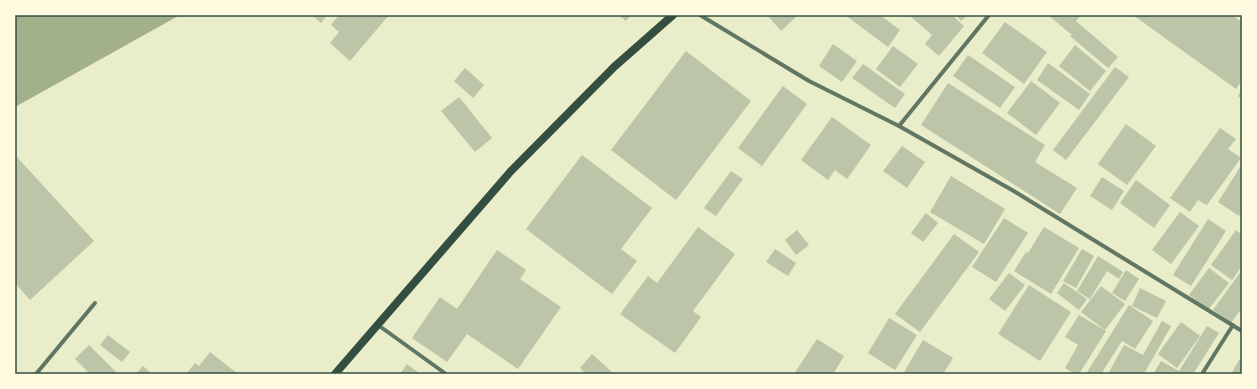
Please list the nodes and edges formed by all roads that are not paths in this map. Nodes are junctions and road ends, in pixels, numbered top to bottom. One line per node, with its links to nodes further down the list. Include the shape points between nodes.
1 (673, 15): 6 (main road, via 614,67 511,171)
2 (700, 15): 4 (street, via 809,81)
3 (990, 15): 4 (street)
4 (899, 126): 7 (street, via 1012,190)
5 (95, 303): 9 (street)
6 (378, 324): 10 (main road); 11 (street)
7 (1233, 325): 8 (street); 12 (street)
8 (1242, 331)
9 (36, 374)
10 (335, 374)
11 (446, 374)
12 (1202, 374)

